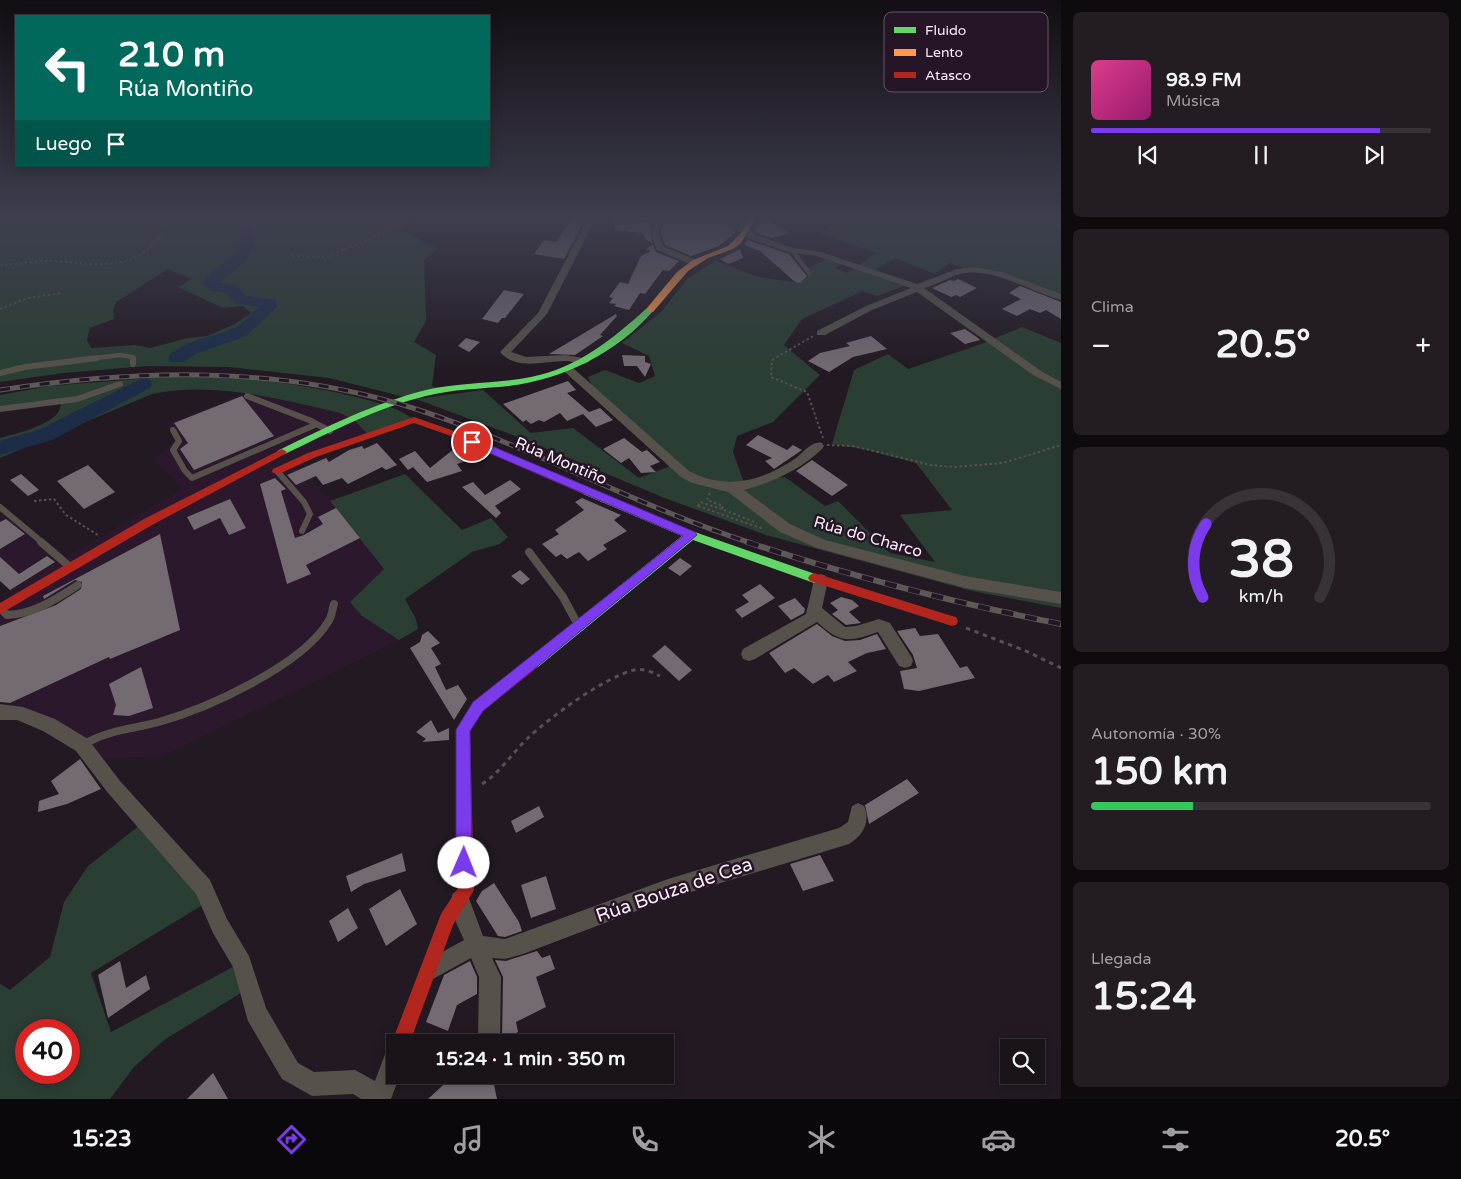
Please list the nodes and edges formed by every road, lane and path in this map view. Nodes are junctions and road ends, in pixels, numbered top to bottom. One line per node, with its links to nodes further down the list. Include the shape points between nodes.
1 (565, 269): 11 (street, via 542,314 505,352 512,359 520,360 567,358)
2 (686, 269): 11 (street, via 643,316)
3 (806, 269): 5 (lane)
4 (863, 269): 6 (street)
5 (809, 273)
6 (917, 288): 8 (street, via 969,270 1011,278); 10 (street); 16 (street, via 1037,373)
7 (62, 293): 9 (path, via 28,298)
8 (1061, 297)
9 (0, 309)
10 (821, 333): 23 (path, via 772,360 771,377 807,392)
11 (585, 361): 13 (street)
12 (134, 364): 14 (lane, via 133,356 120,355)
13 (569, 370): 21 (street, via 541,377 429,392); 26 (street, Rúa do Charco, via 674,465 696,480)
14 (0, 373)
15 (120, 384): 18 (lane, via 78,400)
16 (1061, 386)
17 (248, 396): 19 (lane)
18 (0, 409)
19 (317, 424): 20 (lane, via 192,478 173,450 179,441); 21 (lane)
20 (173, 430)
21 (330, 431): 31 (street, via 231,476)
22 (1061, 445): 23 (path, via 1022,459 966,467 916,463 868,450)
23 (822, 446): 27 (street, via 771,476)
24 (273, 472): 32 (lane, via 304,502 310,514); 33 (street, Rúa Montiño, via 414,420)
25 (244, 485): 31 (street, via 167,519)
26 (713, 485): 27 (street, Rúa do Charco); 30 (path, via 706,500 723,506)
27 (732, 488): 39 (street, Rúa do Charco, via 786,528 822,544 965,582)
28 (34, 501): 34 (path, via 54,499 66,515)
29 (0, 507): 36 (lane)
30 (722, 509): 30 (path, via 700,502 698,506 760,528 761,525)
31 (148, 521): 34 (street)
32 (302, 531)
33 (692, 535): 37 (street, Rúa Montiño); 44 (street)
34 (112, 543): 36 (street)
35 (529, 552): 44 (lane)
36 (70, 567): 41 (street)
37 (821, 580): 42 (street); 43 (street, Rúa Montiño)
38 (78, 585): 41 (lane, via 16,615 7,615)
39 (1061, 598)
40 (334, 604): 50 (lane, via 328,624 292,656 224,697 158,722 111,731)
41 (0, 609)
42 (814, 610): 45 (street, via 813,617 801,626); 46 (street, via 841,635 849,636 879,624 885,628)
43 (952, 621): 47 (path)
44 (579, 626): 51 (street, via 478,707 463,730)
45 (749, 654)
46 (905, 661)
47 (1061, 668)
48 (660, 676): 51 (path, via 651,670 634,670 620,676 528,738 498,775)
49 (0, 712): 50 (street, via 17,712)
50 (82, 745): 59 (street, via 114,787 203,887 220,926 242,962 256,1013 290,1071 312,1084 355,1082)
51 (464, 789): 53 (street, via 466,890)
52 (858, 812): 54 (street, Rúa Bouza de Cea, via 854,832 842,837 668,890 524,944 505,949)
53 (460, 899): 54 (street); 55 (street, via 447,920)
54 (475, 945): 55 (street); 57 (street, via 490,977)
55 (428, 970): 56 (street)
56 (404, 1034)
57 (489, 1034)
58 (386, 1080): 59 (street)
59 (379, 1098)

